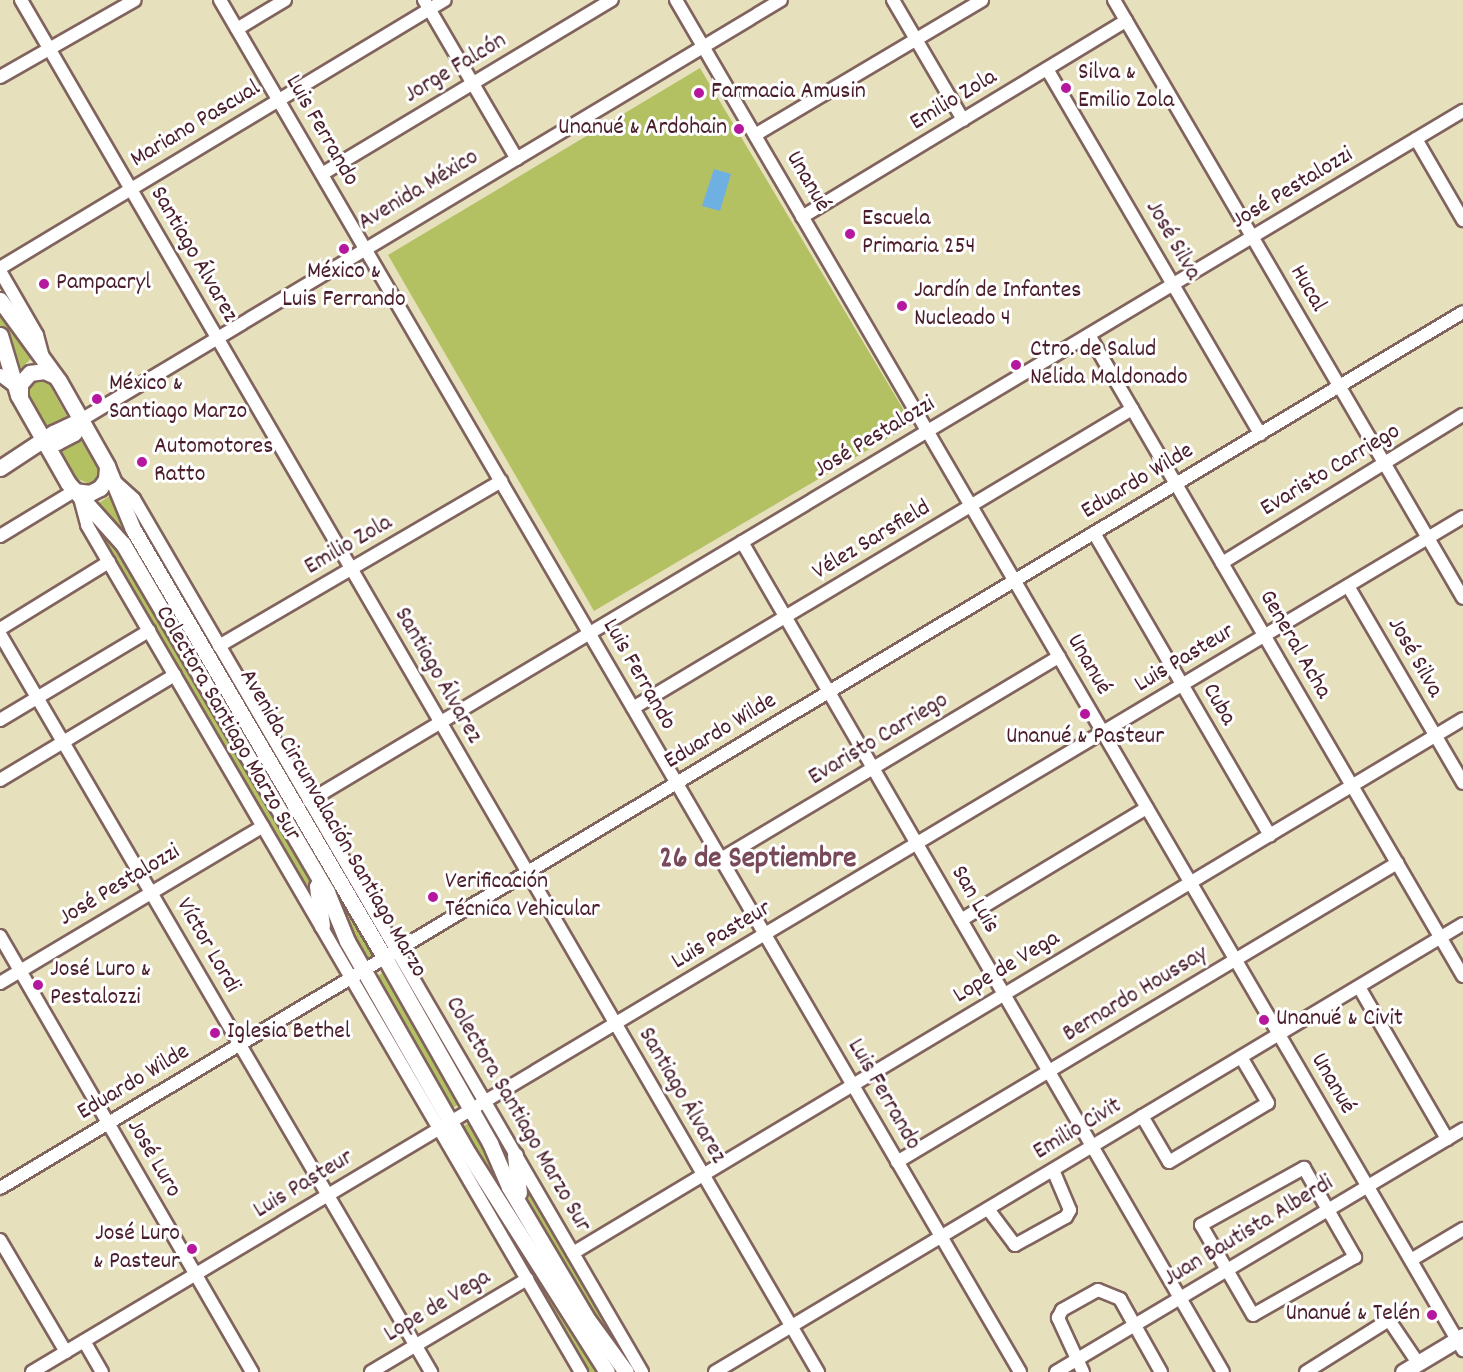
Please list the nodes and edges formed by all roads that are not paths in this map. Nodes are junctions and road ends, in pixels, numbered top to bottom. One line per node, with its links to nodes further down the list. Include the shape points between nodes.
1 (21, 0): 17 (street, Santiago Álvarez)
2 (135, 0): 17 (street)
3 (220, 0): 14 (street, Luis Ferrando)
4 (285, 0): 14 (street)
5 (445, 0): 12 (street, Mariano Pascual)
6 (612, 0): 20 (street, Jorge Falcón)
7 (676, 0): 16 (street, Unanué)
8 (781, 0): 16 (street, Avenida México)
9 (893, 0): 15 (street)
10 (982, 0): 15 (street)
11 (1114, 0): 13 (street, Hucal)
12 (427, 5): 20 (street); 21 (street, Mariano Pascual)
13 (1126, 21): 18 (street, Emilio Zola); 31 (street, Hucal)
14 (237, 29): 21 (street, Luis Ferrando)
15 (916, 39): 23 (street); 24 (street)
16 (703, 47): 24 (street, Unanué); 26 (street, Avenida México)
17 (49, 49): 19 (street); 28 (street, Santiago Álvarez)
18 (1047, 69): 23 (street, Emilio Zola); 34 (street, José Silva)
19 (0, 77)
20 (473, 84): 26 (street); 27 (street, Jorge Falcón)
21 (279, 100): 27 (street, Luis Ferrando); 28 (street, Mariano Pascual)
22 (1463, 111): 25 (street, José Pestalozzi)
23 (963, 120): 29 (street, Emilio Zola)
24 (755, 135): 29 (street, Unanué)
25 (1416, 139): 30 (street); 31 (street, José Pestalozzi)
26 (517, 159): 32 (street, Avenida México)
27 (322, 174): 32 (street, Luis Ferrando)
28 (131, 189): 33 (street, Mariano Pascual); 39 (street, Santiago Álvarez)
29 (802, 217): 49 (street, Unanué)
30 (1463, 220)
31 (1252, 237): 34 (street, José Pestalozzi); 43 (street, Hucal)
32 (365, 249): 39 (street, Avenida México); 56 (street, Luis Ferrando)
33 (0, 269): 40 (street, via 37,335)
34 (1173, 285): 38 (street, José Pestalozzi); 50 (street, José Silva)
35 (0, 300): 40 (main road, Avenida Circunvalación Santiago Marzo)
36 (1463, 312): 43 (street, Eduardo Wilde)
37 (0, 335): 44 (main road, Avenida Circunvalación Santiago Marzo)
38 (1089, 335): 46 (street, General Acha); 49 (street, José Pestalozzi)
39 (217, 338): 48 (street, Avenida México); 67 (street, Santiago Álvarez)
40 (43, 361): 42 (main road, Avenida Circunvalación Santiago Marzo)
41 (0, 375): 44 (street)
42 (58, 381): 45 (main road, via 47,372 30,373 19,388); 48 (main road, Avenida Circunvalación Santiago Marzo)
43 (1339, 386): 50 (street, Eduardo Wilde); 53 (street, Hucal)
44 (16, 387): 45 (main road, Avenida Circunvalación Santiago Marzo)
45 (22, 402): 51 (main road, Avenida Circunvalación Santiago Marzo)
46 (1132, 409): 57 (street, General Acha); 59 (street, Vélez Sarsfield)
47 (1463, 415): 53 (street, Evaristo Carriego)
48 (81, 420): 51 (main road, Avenida México, via 74,433 57,442); 52 (main road, Avenida Circunvalación Santiago Marzo)
49 (927, 431): 59 (street, Unanué); 64 (street, José Pestalozzi)
50 (1260, 434): 57 (street, Eduardo Wilde)
51 (45, 441): 54 (main road, Avenida México); 58 (main road, Avenida Circunvalación Santiago Marzo)
52 (105, 462): 55 (main road, Avenida Circunvalación Santiago Marzo); 58 (main road, via 107,476 100,488)
53 (1384, 463): 63 (street, Hucal); 66 (street, Evaristo Carriego)
54 (0, 468)
55 (113, 480): 77 (street, Colectora Santiago Marzo Sur, via 134,499); 112 (main road, Avenida Circunvalación Santiago Marzo, via 133,529)
56 (501, 481): 67 (street, Emilio Zola); 74 (street, Luis Ferrando)
57 (1176, 484): 61 (street, Eduardo Wilde); 66 (street, General Acha)
58 (77, 495): 62 (street); 65 (street, Colectora Santiago Marzo Sur, via 84,518); 97 (main road, Avenida Circunvalación Santiago Marzo, via 123,544)
59 (971, 506): 68 (street, Unanué); 71 (street, Vélez Sarsfield)
60 (1463, 517): 63 (street, Luis Pasteur)
61 (1094, 533): 68 (street, Eduardo Wilde); 80 (street, Cuba)
62 (0, 536)
63 (1428, 538): 69 (street, Luis Pasteur); 70 (street, Hucal)
64 (742, 542): 71 (street, San Luis); 74 (street, José Pestalozzi)
65 (109, 562): 72 (street); 73 (street, Colectora Santiago Marzo Sur)
66 (1222, 563): 76 (street, General Acha)
67 (351, 569): 77 (street, Emilio Zola); 86 (street, Santiago Álvarez)
68 (1014, 581): 78 (street, Unanué); 81 (street, Eduardo Wilde)
69 (1348, 586): 76 (street, Luis Pasteur); 88 (street, José Silva)
70 (1463, 598)
71 (785, 617): 81 (street, San Luis); 83 (street, Vélez Sarsfield)
72 (0, 628)
73 (149, 631): 79 (street, Colectora Santiago Marzo Sur); 82 (street)
74 (589, 633): 83 (street, Luis Ferrando); 86 (street, José Pestalozzi)
75 (0, 634): 82 (street, Víctor Lordi)
76 (1264, 636): 80 (street, Luis Pasteur); 94 (street, General Acha)
77 (219, 646): 95 (street, Colectora Santiago Marzo Sur)
78 (1059, 657): 87 (street, Unanué); 90 (street, Evaristo Carriego)
79 (175, 675): 89 (street); 98 (street, Colectora Santiago Marzo Sur)
80 (1182, 685): 87 (street, Luis Pasteur); 99 (street, Cuba)
81 (829, 692): 90 (street, San Luis); 92 (street, Eduardo Wilde)
82 (38, 698): 85 (street); 89 (street, Víctor Lordi)
83 (633, 708): 92 (street, Luis Ferrando)
84 (1463, 719): 88 (street, Lope de Vega)
85 (0, 720)
86 (440, 723): 95 (street, José Pestalozzi); 103 (street, Santiago Álvarez)
87 (1103, 732): 96 (street, Unanué); 100 (street, Luis Pasteur)
88 (1435, 736): 93 (street, José Silva); 94 (street, Lope de Vega)
89 (63, 742): 91 (street); 105 (street, Víctor Lordi)
90 (873, 768): 100 (street, San Luis); 101 (street, Evaristo Carriego)
91 (0, 780)
92 (677, 783): 101 (street, Luis Ferrando); 103 (street, Eduardo Wilde)
93 (1463, 783)
94 (1352, 786): 99 (street, Lope de Vega); 102 (street, General Acha)
95 (309, 801): 112 (street, Colectora Santiago Marzo Sur)
96 (1147, 808): 104 (street, Unanué); 106 (street)
97 (280, 811): 108 (main road, via 320,892); 115 (main road, Avenida Circunvalación Santiago Marzo, via 327,891)
98 (262, 826): 105 (street, José Pestalozzi); 108 (street, Colectora Santiago Marzo Sur)
99 (1269, 835): 104 (street, Lope de Vega)
100 (917, 844): 106 (street, San Luis); 109 (street, Luis Pasteur)
101 (721, 859): 109 (street, Luis Ferrando)
102 (1397, 863): 111 (street, General Acha); 113 (street, Bernardo Houssay)
103 (528, 873): 112 (street, Eduardo Wilde); 120 (street, Santiago Álvarez)
104 (1190, 883): 113 (street, Unanué); 119 (street, Lope de Vega)
105 (151, 892): 114 (street, José Pestalozzi); 122 (street, Víctor Lordi)
106 (961, 920): 119 (street, San Luis)
107 (1463, 924): 111 (street, Emilio Civit)
108 (322, 926): 115 (street, Colectora Santiago Marzo Sur)
109 (765, 934): 120 (street, Luis Pasteur); 125 (street, Luis Ferrando)
110 (0, 936): 114 (street, José Luro)
111 (1441, 938): 116 (street, General Acha); 118 (street, Emilio Civit)
112 (392, 954): 115 (street, Eduardo Wilde); 126 (main road, Avenida Circunvalación Santiago Marzo)
113 (1235, 960): 121 (street, Unanué); 124 (street, Bernardo Houssay)
114 (20, 971): 117 (street, José Pestalozzi); 128 (street, José Luro)
115 (358, 974): 122 (street, Eduardo Wilde); 129 (main road, Avenida Circunvalación Santiago Marzo)
116 (1463, 976)
117 (0, 983)
118 (1359, 987): 121 (street, Emilio Civit); 131 (street)
119 (1004, 994): 124 (street, San Luis); 125 (street, Lope de Vega)
120 (615, 1024): 126 (street, Luis Pasteur); 136 (street, Santiago Álvarez)
121 (1279, 1034): 123 (street, Emilio Civit); 137 (street, Unanué)
122 (240, 1045): 128 (street, Eduardo Wilde); 139 (street, Víctor Lordi)
123 (1241, 1057): 127 (street, Emilio Civit); 127 (street, via 1268,1103 1169,1162)
124 (1049, 1071): 132 (street, San Luis); 134 (street, Bernardo Houssay)
125 (853, 1085): 134 (street, Luis Ferrando); 136 (street, Lope de Vega)
126 (478, 1106): 129 (street, Luis Pasteur); 133 (street, Colectora Santiago Marzo Sur); 146 (main road, Avenida Circunvalación Santiago Marzo, via 509,1187)
127 (1143, 1116): 132 (street, Emilio Civit)
128 (108, 1123): 138 (street, Eduardo Wilde); 149 (street, José Luro)
129 (445, 1126): 139 (street, Luis Pasteur); 150 (street); 166 (main road, Avenida Circunvalación Santiago Marzo)
130 (1463, 1129): 131 (street, Juan Bautista Alberdi)
131 (1447, 1138): 137 (street, Juan Bautista Alberdi)
132 (1092, 1146): 135 (street, Emilio Civit); 151 (street, San Luis)
133 (515, 1155): 145 (street, Colectora Santiago Marzo Sur); 146 (main road, via 516,1188)
134 (897, 1162): 143 (street, Luis Ferrando)
135 (1053, 1170): 140 (street, Emilio Civit); 140 (street, via 1070,1210 1066,1217 1015,1245)
136 (703, 1175): 145 (street, Lope de Vega); 153 (street, Santiago Álvarez)
137 (1367, 1186): 141 (street, Juan Bautista Alberdi); 147 (street, Unanué)
138 (0, 1188)
139 (328, 1195): 149 (street, Luis Pasteur); 156 (street, Víctor Lordi)
140 (988, 1209): 143 (street, Emilio Civit)
141 (1327, 1210): 148 (street, Juan Bautista Alberdi); 148 (street, via 1304,1168 1201,1226); 148 (street, via 1355,1257 1253,1315)
142 (1463, 1229): 147 (street)
143 (941, 1237): 153 (street, Emilio Civit); 171 (street, Luis Ferrando)
144 (0, 1240): 157 (street)
145 (573, 1253): 168 (street, Colectora Santiago Marzo Sur)
146 (549, 1255): 167 (main road, Avenida Circunvalación Santiago Marzo)
147 (1411, 1260): 155 (street, Unanué)
148 (1227, 1270): 151 (street, Juan Bautista Alberdi)
149 (196, 1274): 154 (street, Luis Pasteur); 162 (street, José Luro)
150 (527, 1279): 156 (street, Lope de Vega); 165 (street)
151 (1180, 1298): 152 (street, Juan Bautista Alberdi); 175 (street, San Luis)
152 (1134, 1325): 158 (street, Juan Bautista Alberdi); 158 (street, via 1120,1299 1098,1290 1062,1310 1058,1325); 174 (street)
153 (791, 1326): 169 (street, Emilio Civit); 170 (street, Santiago Álvarez)
154 (84, 1341): 157 (street, Luis Pasteur); 161 (street)
155 (1461, 1342): 159 (main road)
156 (416, 1345): 163 (street, Lope de Vega); 164 (street, Víctor Lordi)
157 (66, 1352): 160 (street, Luis Pasteur)
158 (1075, 1360): 172 (street, Juan Bautista Alberdi); 173 (street)
159 (1418, 1364): 176 (street, via 1389,1320); 177 (main road)
160 (32, 1372)
161 (102, 1372)
162 (252, 1372)
163 (371, 1372)
164 (431, 1372)
165 (581, 1372)
166 (607, 1372)
167 (626, 1372)
168 (642, 1372)
169 (715, 1372)
170 (818, 1372)
171 (1020, 1372)
172 (1056, 1372)
173 (1083, 1372)
174 (1161, 1372)
175 (1223, 1372)
176 (1306, 1372)
177 (1403, 1372)

